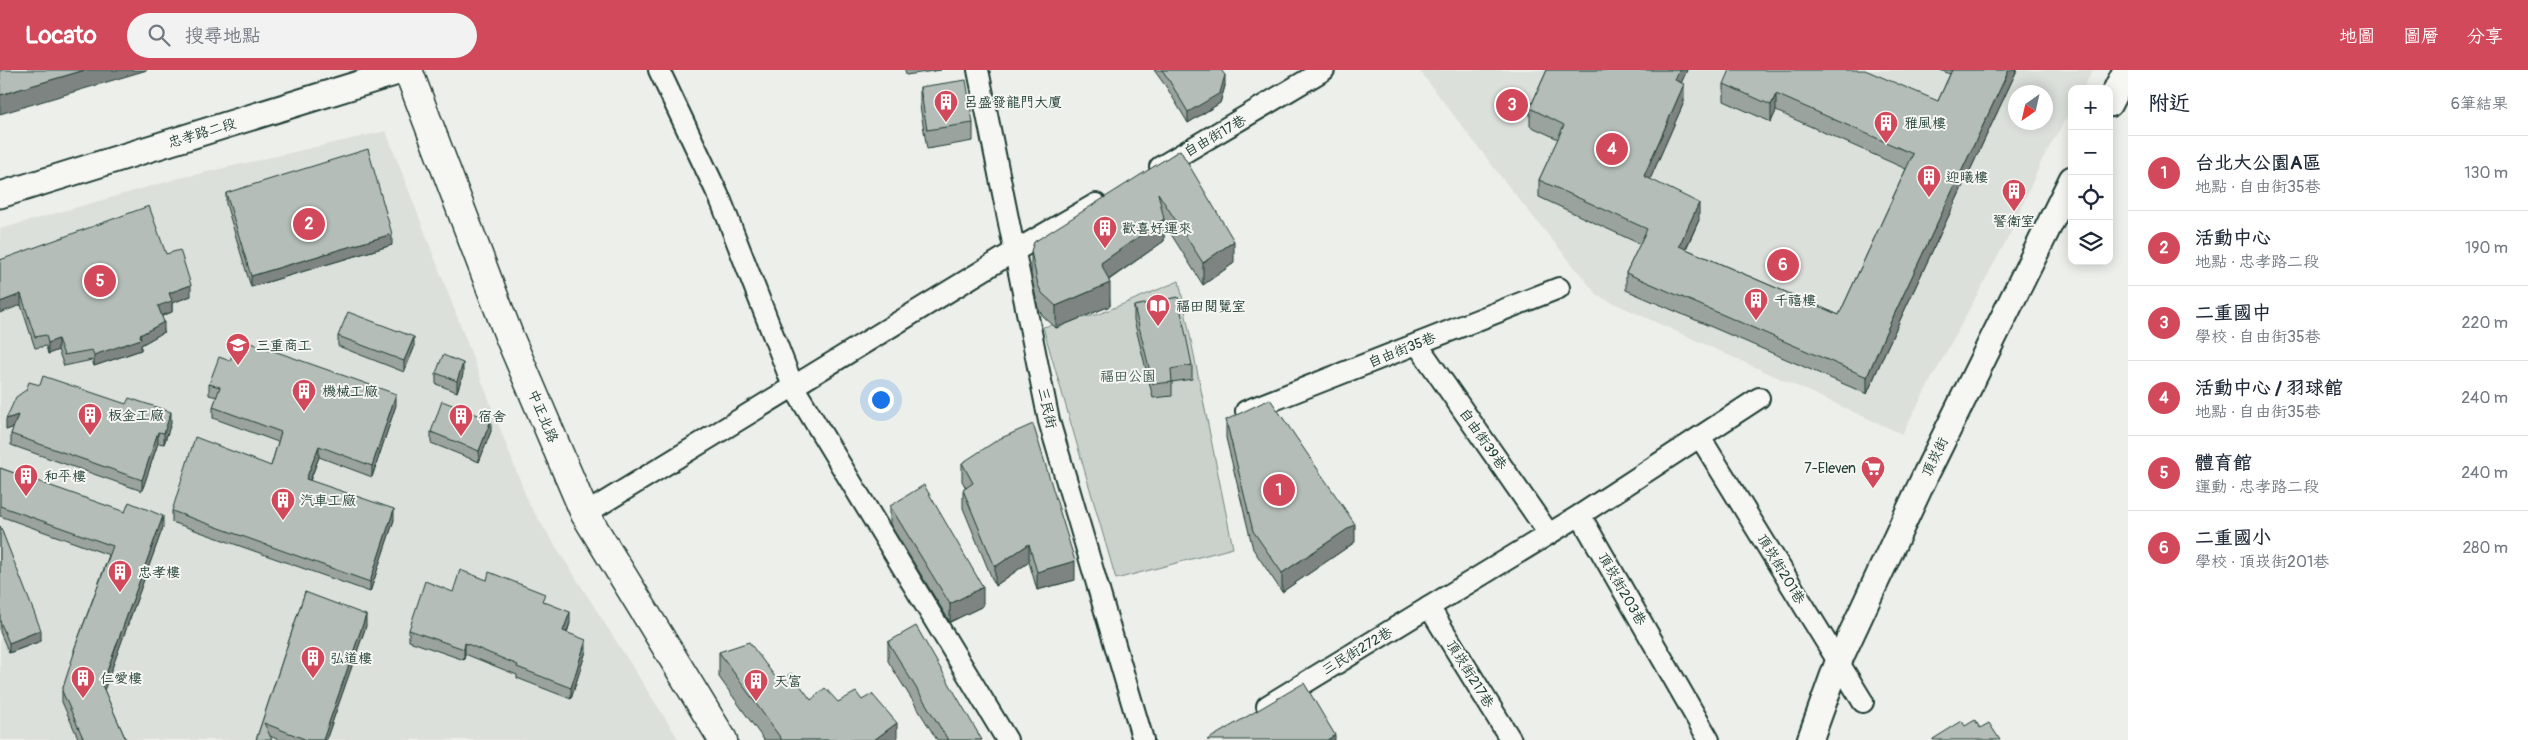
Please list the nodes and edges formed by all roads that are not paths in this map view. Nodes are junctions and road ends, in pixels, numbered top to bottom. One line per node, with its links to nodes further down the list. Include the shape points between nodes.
1 (404, 70): 11 (street, 忠孝路二段)
2 (408, 70): 19 (main road, 中正北路, via 509,336)
3 (659, 70): 15 (street, via 721,201)
4 (978, 70): 12 (street, 三民街)
5 (1324, 70): 8 (street, 自由街17巷)
6 (2126, 70): 7 (street)
7 (2113, 96)
8 (1141, 178)
9 (2068, 187): 23 (street, 頂崁街, via 1934,457)
10 (1116, 193): 12 (street)
11 (0, 195)
12 (1014, 252): 15 (street); 28 (street, 三民街, via 1049,421)
13 (1559, 288): 14 (street, 自由街35巷)
14 (1417, 344): 17 (street, 自由街35巷); 21 (street, 自由街39巷)
15 (793, 386): 19 (street); 27 (street)
16 (1759, 398): 18 (street)
17 (1246, 411)
18 (1700, 437): 20 (street); 23 (street, 頂崁街201巷)
19 (585, 514): 26 (main road, 中正北路)
20 (1580, 515): 21 (street); 30 (street, 頂崁街203巷)
21 (1549, 534): 22 (street, 三民街272巷)
22 (1429, 607): 25 (street, 三民街272巷); 29 (street, 頂崁街217巷)
23 (1838, 663): 24 (street, 頂崁街201巷); 31 (street, 頂崁街)
24 (1863, 702)
25 (1247, 718)
26 (723, 740)
27 (1006, 740)
28 (1143, 740)
29 (1511, 740)
30 (1709, 740)
31 (1810, 740)

